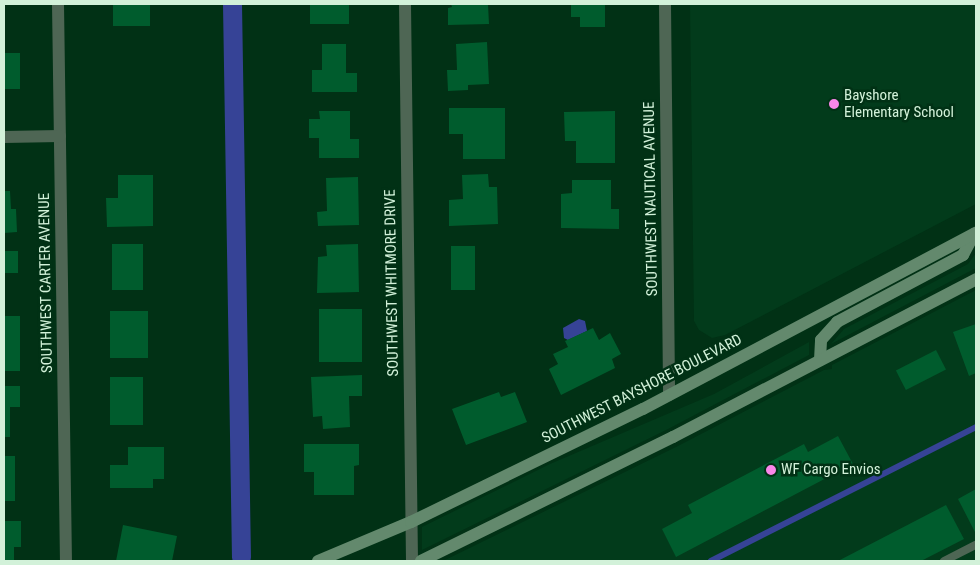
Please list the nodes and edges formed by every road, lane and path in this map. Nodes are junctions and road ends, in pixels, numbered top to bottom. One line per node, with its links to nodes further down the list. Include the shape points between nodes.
1 (58, 4): 4 (street, SOUTHWEST CARTER AVENUE)
2 (405, 4): 10 (street, SOUTHWEST WHITMORE DRIVE)
3 (665, 4): 9 (street, SOUTHWEST NAUTICAL AVENUE)
4 (60, 136): 5 (street); 13 (street, SOUTHWEST CARTER AVENUE)
5 (4, 137)
6 (975, 234): 8 (main road, via 963,255 837,322 821,340); 9 (main road, SOUTHWEST BAYSHORE BOULEVARD)
7 (976, 279): 8 (main road)
8 (820, 360): 16 (main road, via 673,438)
9 (669, 395): 10 (main road, SOUTHWEST BAYSHORE BOULEVARD)
10 (411, 522): 14 (main road, SOUTHWEST BAYSHORE BOULEVARD); 15 (street, SOUTHWEST WHITMORE DRIVE)
11 (976, 545): 12 (lane)
12 (958, 558): 17 (lane)
13 (66, 561)
14 (318, 561)
15 (412, 561)
16 (421, 561)
17 (944, 561)

